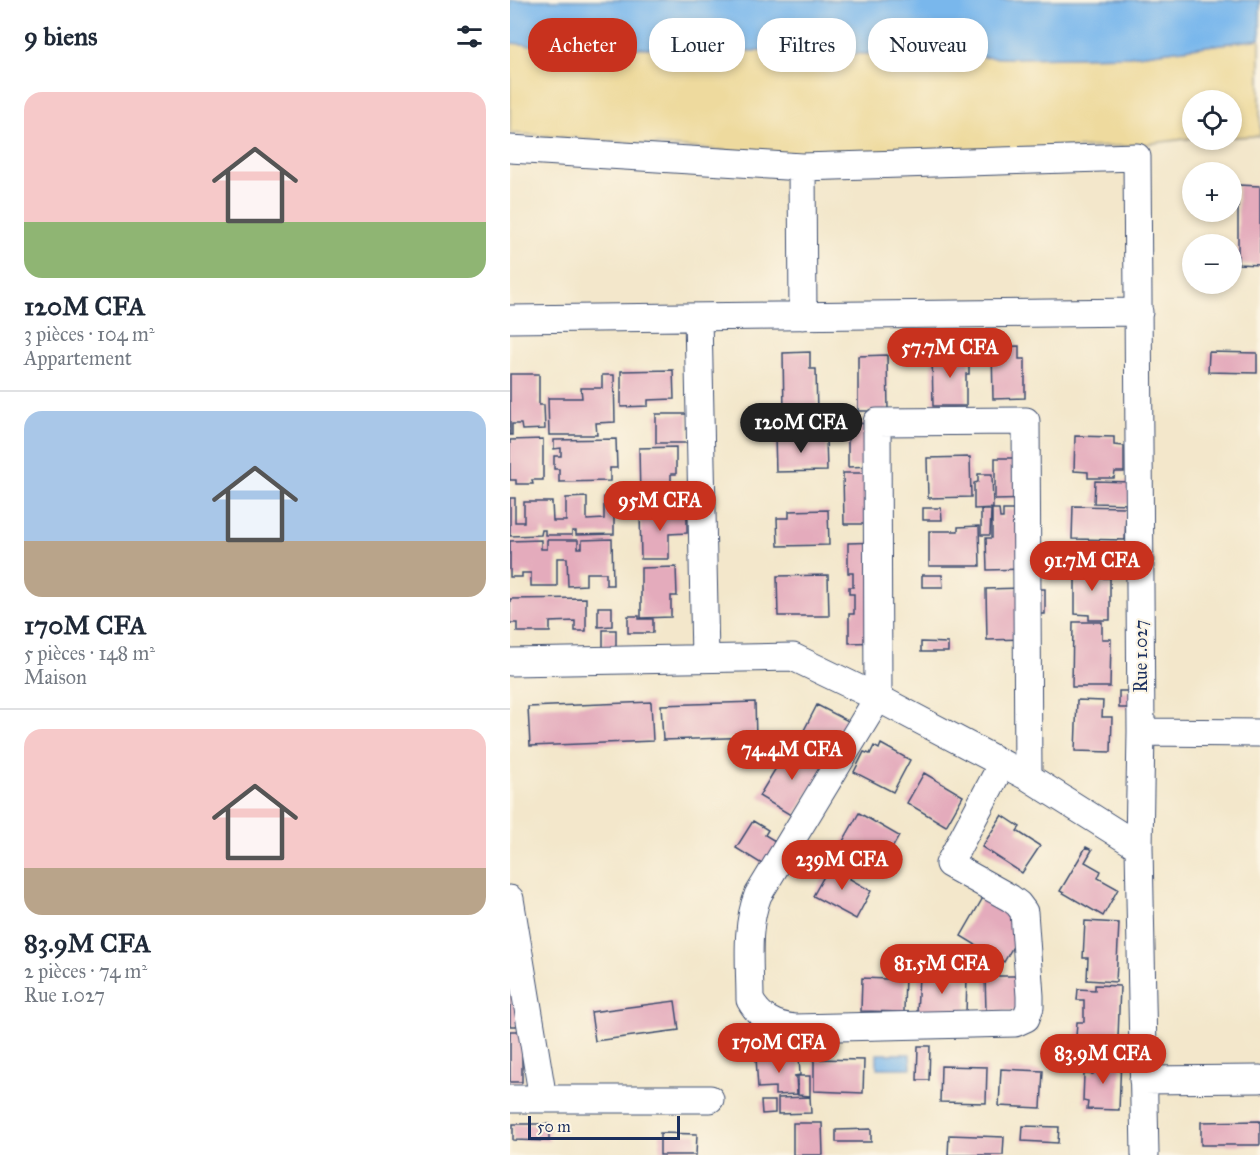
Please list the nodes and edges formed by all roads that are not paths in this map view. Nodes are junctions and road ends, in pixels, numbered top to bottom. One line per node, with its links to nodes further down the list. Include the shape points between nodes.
1 (510, 149): 2 (street)
2 (802, 167): 3 (street, Rue 1.027, via 1137,157); 4 (street)
3 (1139, 312): 4 (street); 10 (street, Rue 1.027)
4 (803, 316): 5 (street)
5 (698, 317): 6 (street); 7 (street)
6 (510, 319)
7 (705, 658): 8 (street); 9 (street, via 793,657)
8 (510, 662)
9 (878, 698): 12 (street); 12 (street, via 754,906 750,1000 773,1024 795,1028 1015,1023 1026,1018 1030,996 1024,912 1010,898 950,864); 13 (street, via 877,422 1026,421)
10 (1141, 732): 11 (street); 14 (street, Rue 1.027)
11 (1260, 734)
12 (1002, 764): 13 (street)
13 (1028, 777): 14 (street)
14 (1139, 847): 18 (street, Rue 1.027)
15 (510, 899): 16 (street)
16 (514, 946): 20 (street)
17 (1260, 1079): 18 (street)
18 (1143, 1080): 22 (street, Rue 1.027)
19 (510, 1099): 20 (street)
20 (543, 1099): 21 (street)
21 (710, 1099)
22 (1145, 1155)

